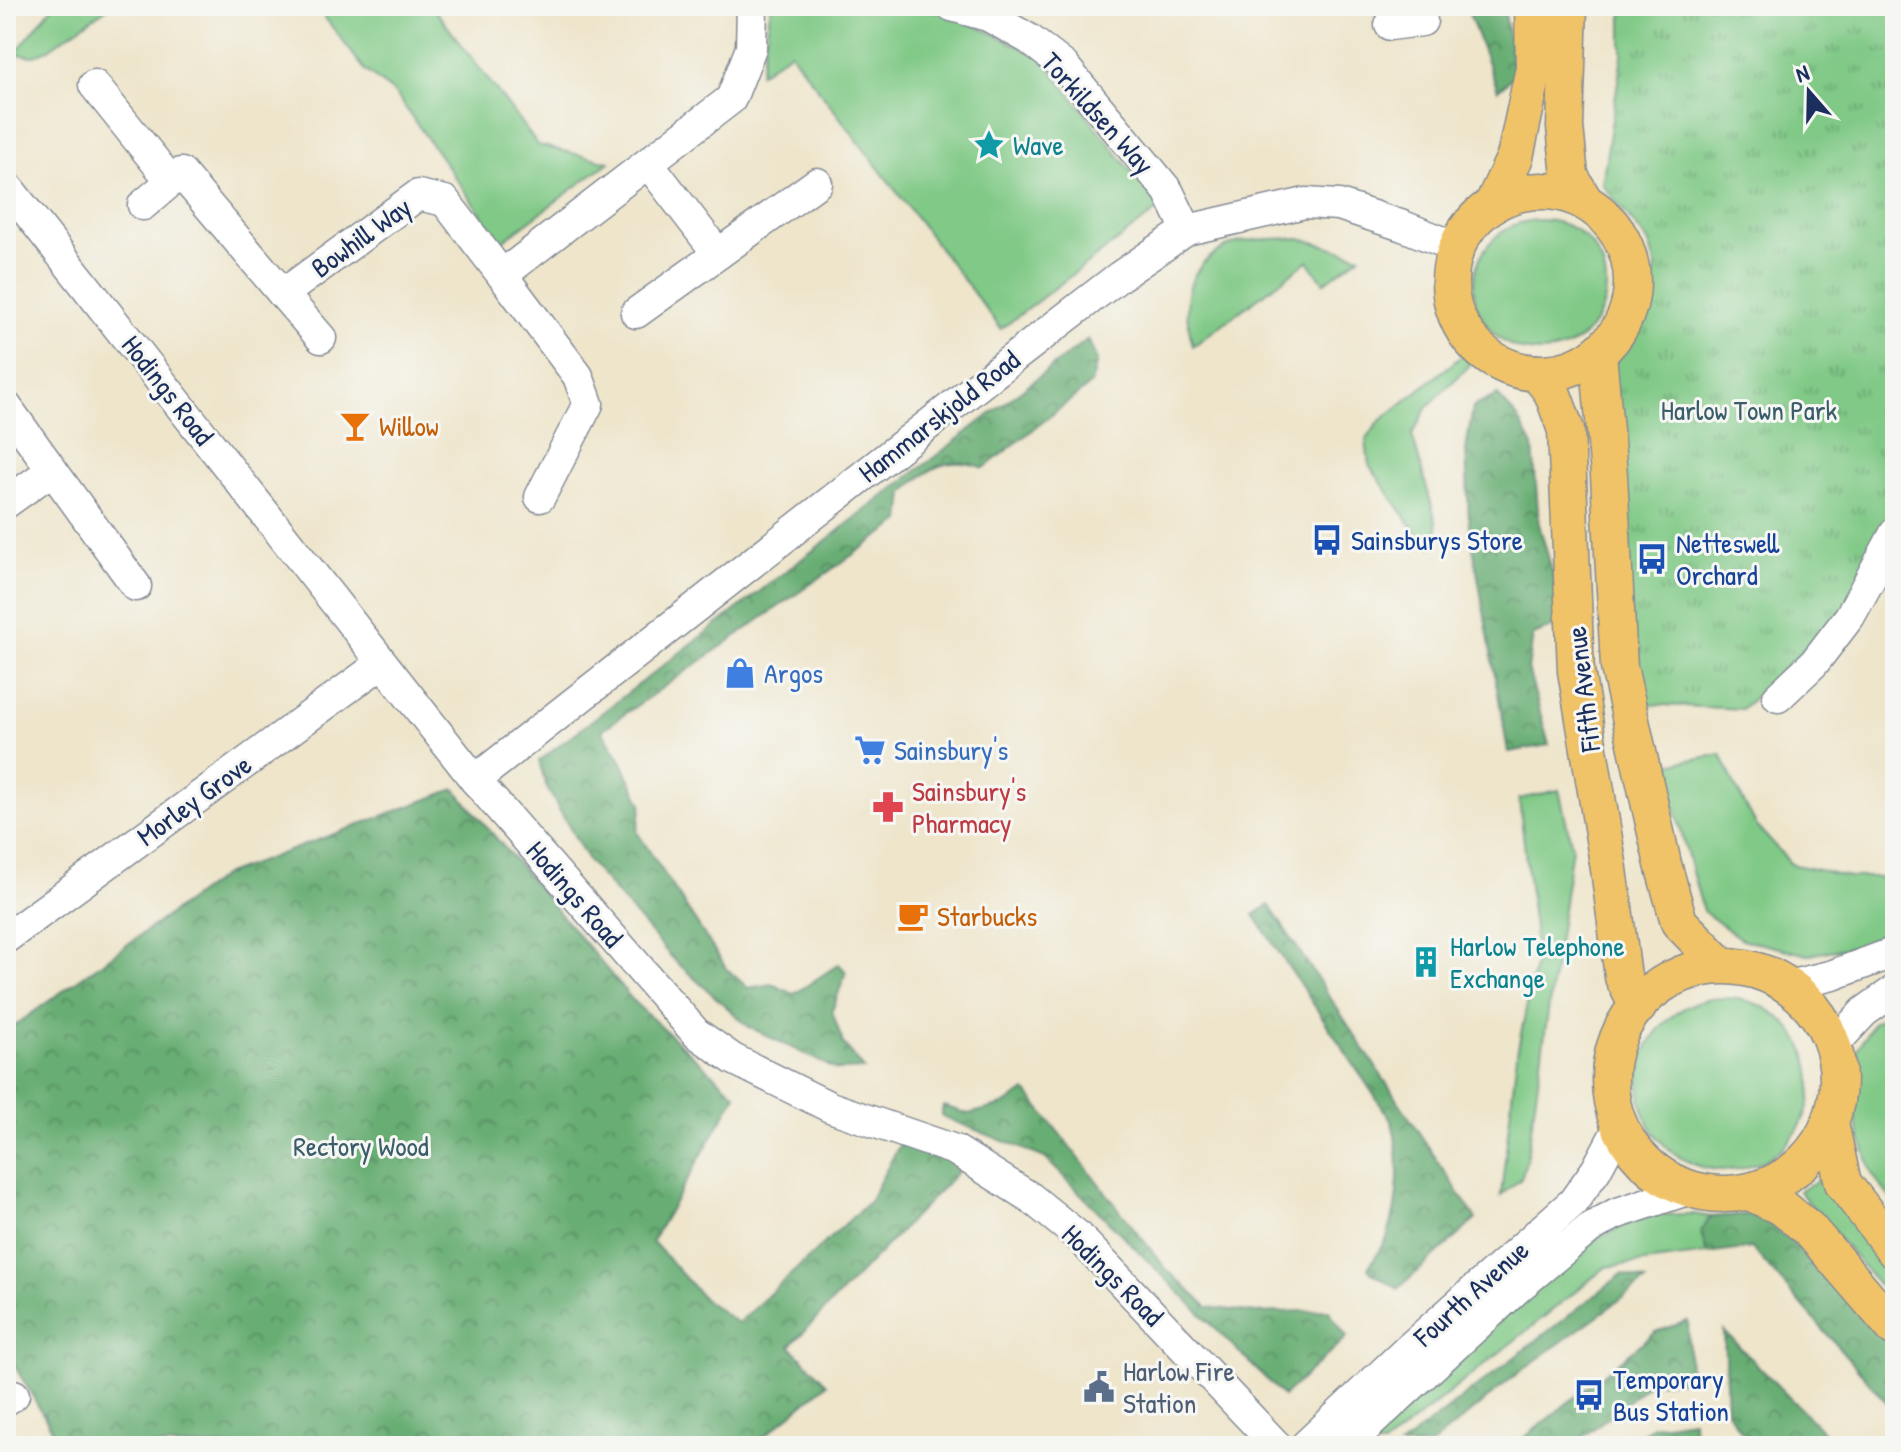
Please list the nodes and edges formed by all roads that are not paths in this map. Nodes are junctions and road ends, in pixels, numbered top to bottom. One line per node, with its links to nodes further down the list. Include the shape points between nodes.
1 (752, 6): 9 (street, via 751,48 731,99)
2 (952, 6): 6 (street, Torkildsen Way)
3 (1420, 6): 7 (street, via 1422,21)
4 (1533, 6): 14 (main road, via 1534,68 1515,157)
5 (1569, 6): 13 (main road, via 1565,127 1570,176)
6 (991, 11): 16 (street, Torkildsen Way, via 1064,66 1168,191)
7 (1390, 25)
8 (94, 85): 10 (street, Bowhill Way)
9 (649, 164): 18 (street); 19 (street)
10 (171, 181): 15 (street); 20 (street, Bowhill Way, via 181,173)
11 (817, 183): 18 (street)
12 (6, 185): 31 (street, Hodings Road)
13 (1585, 202): 14 (main road, via 1539,191); 23 (main road, via 1609,220 1625,245 1632,274 1630,304 1618,332)
14 (1493, 204): 17 (main road, via 1471,223)
15 (143, 205)
16 (1187, 230): 17 (street, Hammarskjold Road, via 1305,203 1339,205); 33 (street, Hammarskjold Road, via 1005,364)
17 (1456, 247): 24 (main road, via 1450,291 1461,327 1502,365)
18 (718, 254): 21 (street)
19 (502, 275): 20 (street, Bowhill Way, via 445,201 418,195); 27 (street, Bowhill Way, via 578,376 588,404)
20 (283, 294): 22 (street, Bowhill Way)
21 (636, 313)
22 (321, 338)
23 (1598, 354): 24 (main road, via 1558,372); 36 (main road, Fifth Avenue, via 1619,667 1679,922)
24 (1537, 373): 39 (main road, Fifth Avenue, via 1552,392 1566,430 1576,671 1623,977)
25 (6, 406): 26 (street)
26 (52, 470): 28 (street); 30 (street)
27 (540, 497)
28 (6, 503)
29 (1895, 533): 32 (street, via 1850,616 1814,663)
30 (136, 586)
31 (382, 663): 33 (street, Hodings Road); 34 (street, Morley Grove)
32 (1778, 697)
33 (475, 780): 47 (street, Hodings Road, via 696,1033 733,1059 830,1107 955,1150 1031,1198 1078,1236)
34 (6, 938)
35 (1895, 952): 37 (street)
36 (1721, 965): 37 (main road, via 1750,968); 39 (main road, via 1667,981)
37 (1792, 985): 40 (main road, via 1830,1037)
38 (1895, 990): 40 (street, via 1837,1041)
39 (1638, 1007): 42 (main road, via 1621,1030 1611,1063 1610,1088)
40 (1837, 1065): 41 (main road, via 1838,1095)
41 (1830, 1123): 44 (main road, via 1792,1173); 45 (main road, via 1843,1183)
42 (1619, 1127): 43 (main road, via 1639,1157); 48 (street, Fourth Avenue, via 1573,1202)
43 (1684, 1191): 44 (main road); 49 (street, Fourth Avenue, via 1590,1228)
44 (1750, 1192): 46 (main road, via 1809,1229)
45 (1895, 1251)
46 (1895, 1329)
47 (1277, 1446)
48 (1305, 1446)
49 (1346, 1446)

